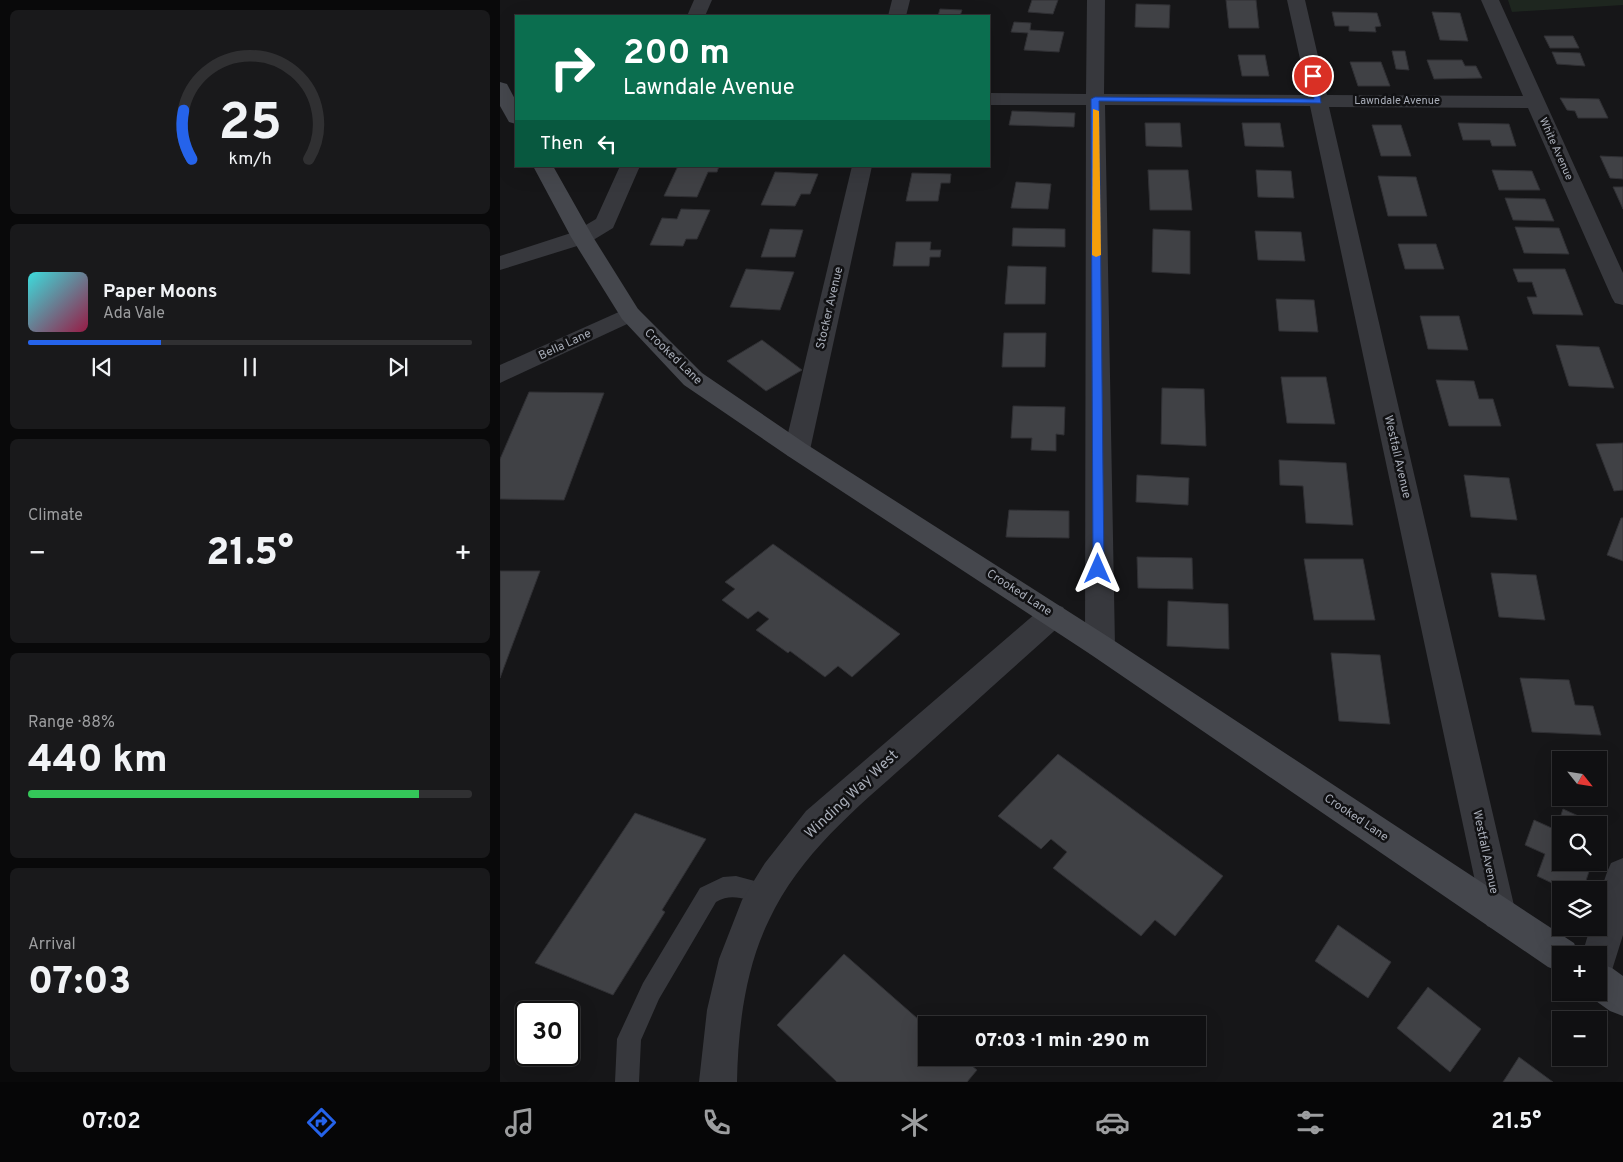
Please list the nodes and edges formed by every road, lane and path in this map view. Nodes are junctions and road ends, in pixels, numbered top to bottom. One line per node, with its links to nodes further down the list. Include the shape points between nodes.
1 (703, 0): 6 (street)
2 (901, 0): 7 (street)
3 (1096, 0): 10 (street)
4 (1296, 0): 11 (street, Westfall Avenue)
5 (1490, 0): 12 (street, White Avenue)
6 (696, 15)
7 (897, 15)
8 (506, 96): 13 (street)
9 (990, 99): 10 (street, Lawndale Avenue)
10 (1095, 99): 11 (street, Lawndale Avenue); 24 (street)
11 (1318, 101): 12 (street, Lawndale Avenue); 27 (street, Westfall Avenue)
12 (1535, 102): 19 (street, White Avenue)
13 (515, 116)
14 (544, 167): 17 (street, Crooked Lane)
15 (630, 167): 17 (street, via 604,223)
16 (862, 167): 22 (street, Stocker Avenue)
17 (582, 237): 18 (street); 20 (street, Crooked Lane)
18 (500, 263)
19 (1623, 298)
20 (630, 314): 21 (street, Bella Lane); 22 (street, Crooked Lane, via 693,380)
21 (500, 376)
22 (797, 450): 23 (street, Crooked Lane)
23 (1053, 615): 24 (street, Crooked Lane); 26 (street, Winding Way West, via 818,822 788,858)
24 (1100, 646): 27 (street, Crooked Lane)
25 (1623, 874): 28 (street)
26 (765, 893): 32 (lane, via 720,886 708,895 651,991 628,1039); 33 (street, Winding Way West, via 748,926 725,1007)
27 (1499, 914): 29 (street, Crooked Lane)
28 (1602, 946)
29 (1552, 950)
30 (1607, 987): 31 (street)
31 (1623, 998)
32 (627, 1082)
33 (718, 1082)

